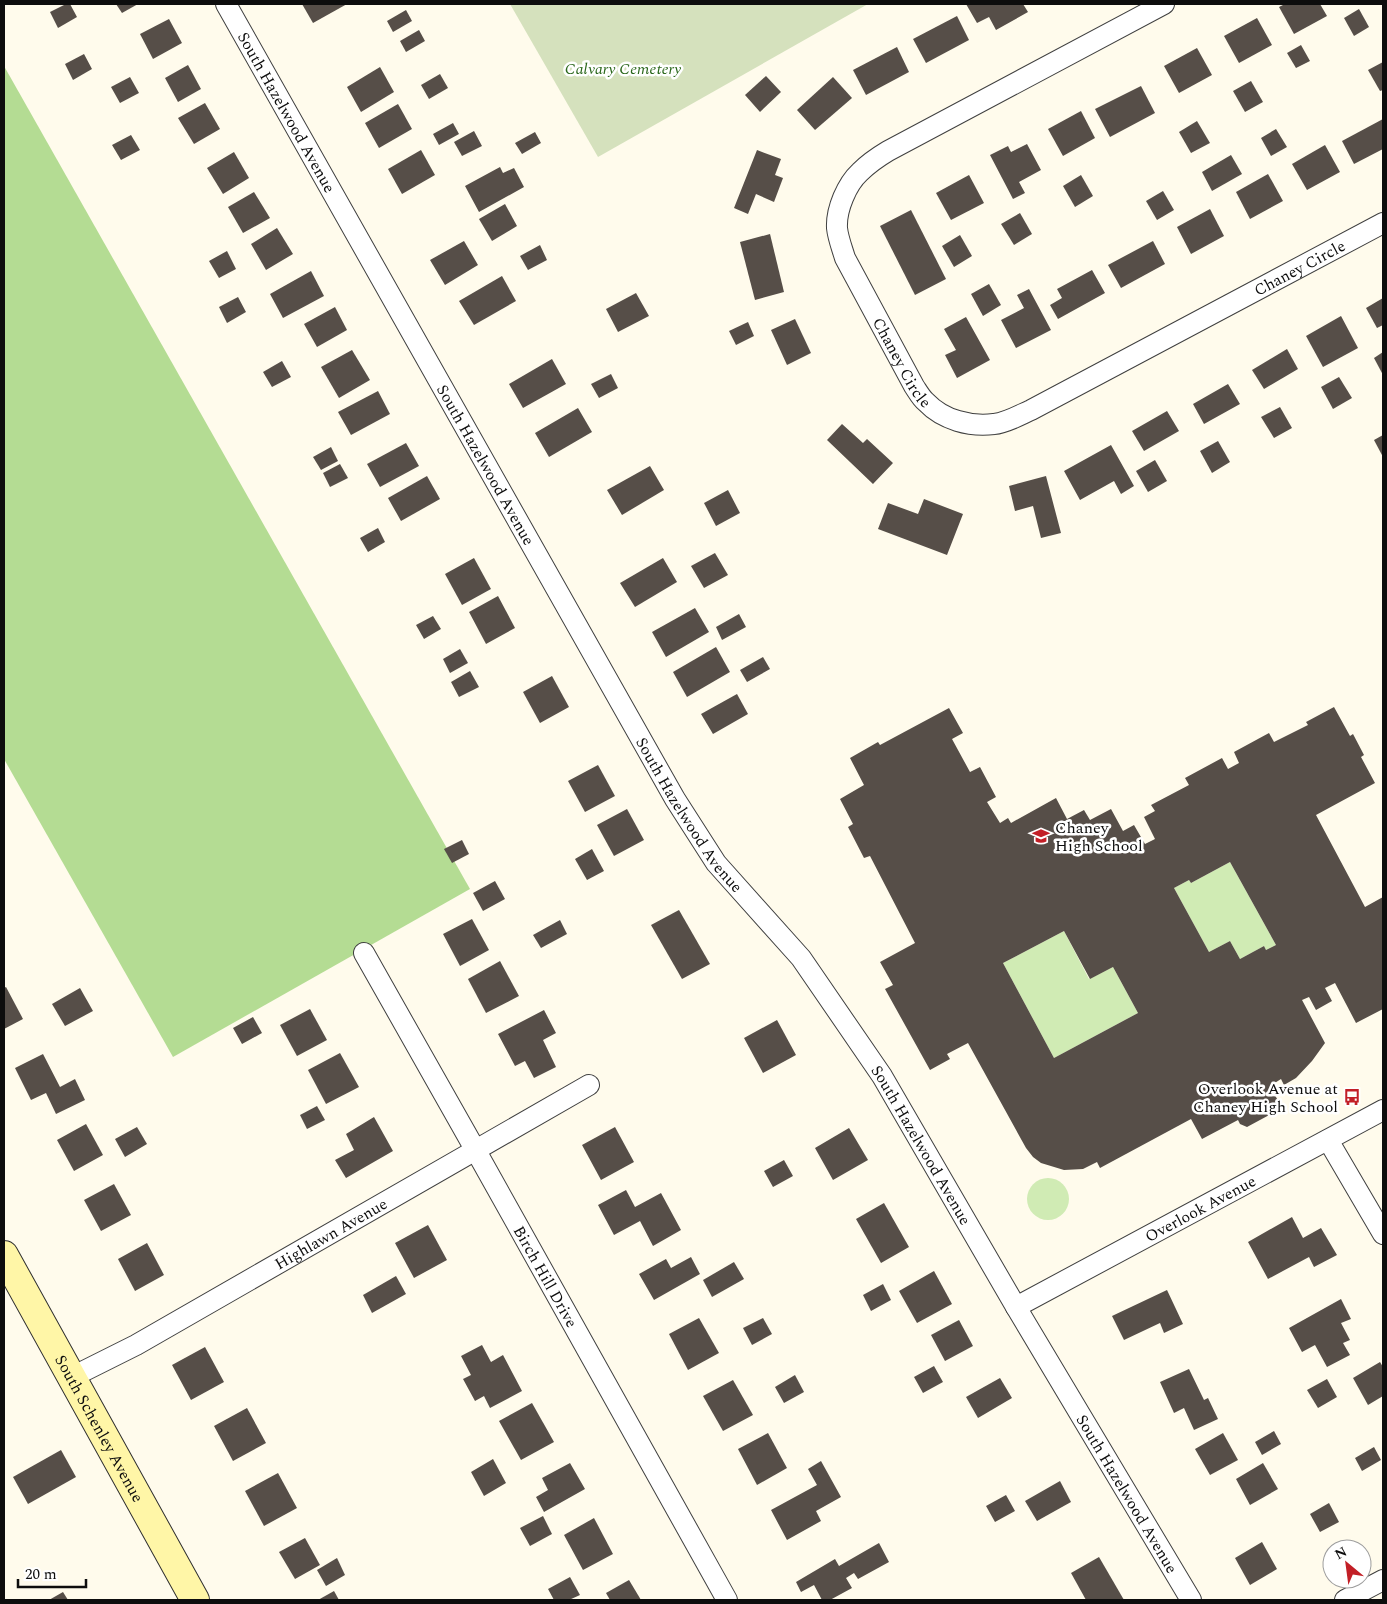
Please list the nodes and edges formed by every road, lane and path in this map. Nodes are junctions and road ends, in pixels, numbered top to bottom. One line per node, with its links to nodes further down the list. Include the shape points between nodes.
1 (226, 4): 11 (street, South Hazelwood Avenue, via 675,799 716,863 801,958 882,1076)
2 (1164, 4): 3 (street, Chaney Circle, via 888,151 858,173 841,200 837,226 845,258 925,402 940,414 957,421 996,424 1031,410)
3 (1383, 223)
4 (364, 953): 8 (street, Birch Hill Drive)
5 (589, 1085): 8 (street, Highlawn Avenue)
6 (1383, 1110): 7 (street, Overlook Avenue)
7 (1328, 1140): 9 (street); 11 (street, Overlook Avenue)
8 (476, 1151): 12 (street, Highlawn Avenue, via 136,1345); 15 (street, Birch Hill Drive)
9 (1383, 1234)
10 (4, 1255): 12 (street, South Schenley Avenue)
11 (1016, 1307): 16 (street, South Hazelwood Avenue)
12 (72, 1377): 14 (street, South Schenley Avenue)
13 (1383, 1580): 17 (street)
14 (195, 1600)
15 (727, 1600)
16 (1191, 1600)
17 (1345, 1600)

